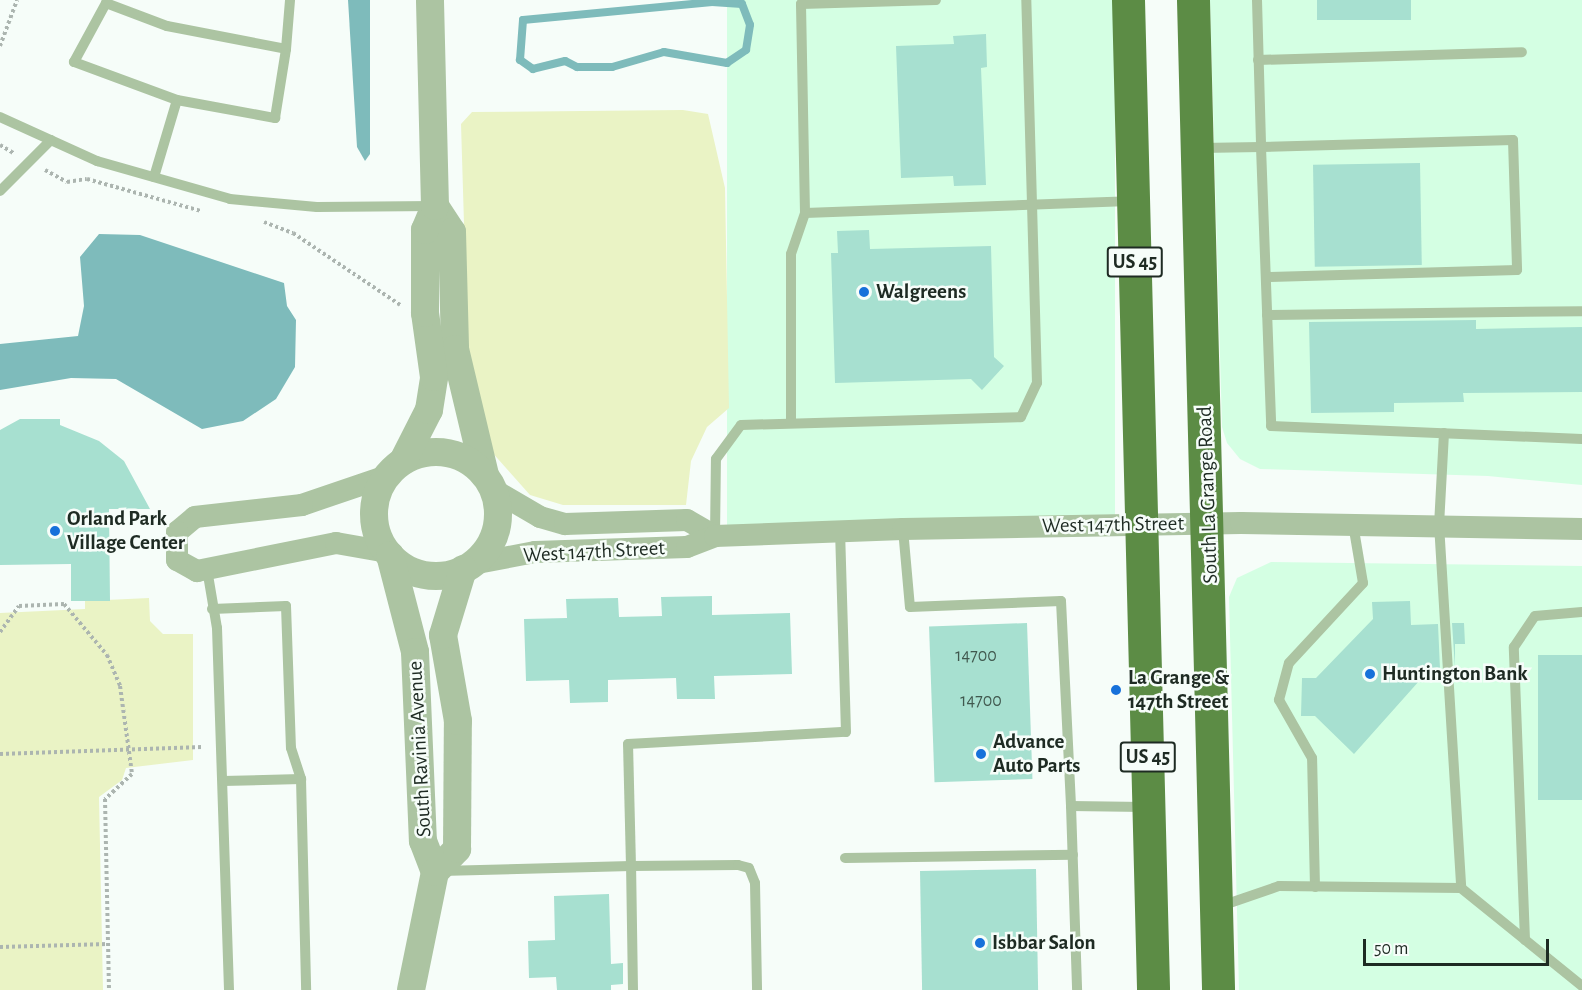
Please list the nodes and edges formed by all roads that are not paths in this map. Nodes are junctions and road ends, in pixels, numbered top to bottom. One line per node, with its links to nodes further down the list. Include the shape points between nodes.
1 (290, 0): 8 (lane)
2 (430, 0): 20 (street)
3 (936, 0): 21 (lane, via 801,4)
4 (1026, 0): 19 (lane)
5 (1128, 0): 18 (highway, US 45)
6 (1193, 0): 15 (highway, South La Grange Road)
7 (1257, 0): 10 (lane)
8 (286, 49): 11 (lane, via 275,118); 11 (lane, via 167,26 106,3 74,62)
9 (1522, 52): 10 (lane)
10 (1258, 60): 14 (lane)
11 (177, 100): 16 (lane)
12 (0, 117): 13 (lane)
13 (51, 140): 16 (lane, via 97,161); 17 (lane)
14 (1261, 147): 15 (lane); 22 (lane); 22 (lane, via 1513,140 1517,270)
15 (1197, 148): 31 (highway, South La Grange Road)
16 (154, 177): 20 (lane, via 241,200 317,207)
17 (0, 191)
18 (1133, 201): 19 (lane); 30 (highway, US 45)
19 (1032, 205): 21 (lane); 25 (lane, via 1037,383 1021,417)
20 (435, 206): 28 (street, via 425,230 425,313 434,377 429,410); 29 (street, via 452,232 455,348)
21 (805, 213): 25 (lane, via 791,254)
22 (1266, 277): 24 (lane)
23 (1582, 311): 24 (lane)
24 (1268, 315): 26 (lane, via 1270,426)
25 (791, 422): 37 (lane, via 741,425 726,443 716,459)
26 (1444, 433): 27 (lane); 33 (lane)
27 (1582, 439)
28 (395, 468): 29 (street, via 440,451 473,463); 38 (street, via 374,516); 40 (street, via 302,505 195,517 177,532 177,560)
29 (490, 482): 37 (street, West 147th Street, via 540,517 565,524 687,520); 39 (street, via 498,524 493,540)
30 (1144, 524): 31 (street, West 147th Street); 34 (street, West 147th Street); 46 (highway, US 45)
31 (1208, 524): 32 (street, West 147th Street); 53 (highway, South La Grange Road)
32 (1353, 524): 33 (street, West 147th Street); 51 (lane, via 1363,583 1288,663 1279,700 1312,758)
33 (1439, 524): 35 (street, West 147th Street); 52 (lane)
34 (903, 529): 36 (street, West 147th Street); 45 (lane, via 910,607 1061,601)
35 (1582, 530)
36 (840, 532): 37 (street, West 147th Street); 49 (lane, via 846,732 627,744)
37 (715, 536): 39 (street, West 147th Street, via 687,547 535,552)
38 (389, 553): 39 (street, via 423,574); 40 (street, via 336,543); 50 (street, South Ravinia Avenue, via 415,651 423,841)
39 (468, 567): 50 (street, South Ravinia Avenue, via 443,635 458,721 457,849)
40 (207, 569): 41 (lane)
41 (212, 609): 43 (lane, via 286,606 291,748); 44 (lane)
42 (1582, 612): 54 (lane, via 1535,616 1514,647)
43 (301, 779): 44 (lane); 57 (lane)
44 (223, 781): 56 (lane)
45 (1071, 806): 46 (lane); 47 (lane)
46 (1149, 807): 62 (highway, US 45)
47 (1073, 855): 48 (lane); 61 (lane)
48 (845, 858)
49 (631, 866): 50 (lane); 59 (lane); 60 (lane, via 749,868 754,883)
50 (435, 872): 58 (street)
51 (1315, 887): 52 (lane); 53 (lane, via 1279,886)
52 (1461, 888): 54 (lane)
53 (1216, 909): 63 (highway, South La Grange Road)
54 (1525, 940): 55 (lane)
55 (1582, 986)
56 (229, 990)
57 (306, 990)
58 (411, 990)
59 (633, 990)
60 (758, 990)
61 (1077, 990)
62 (1153, 990)
63 (1218, 990)

